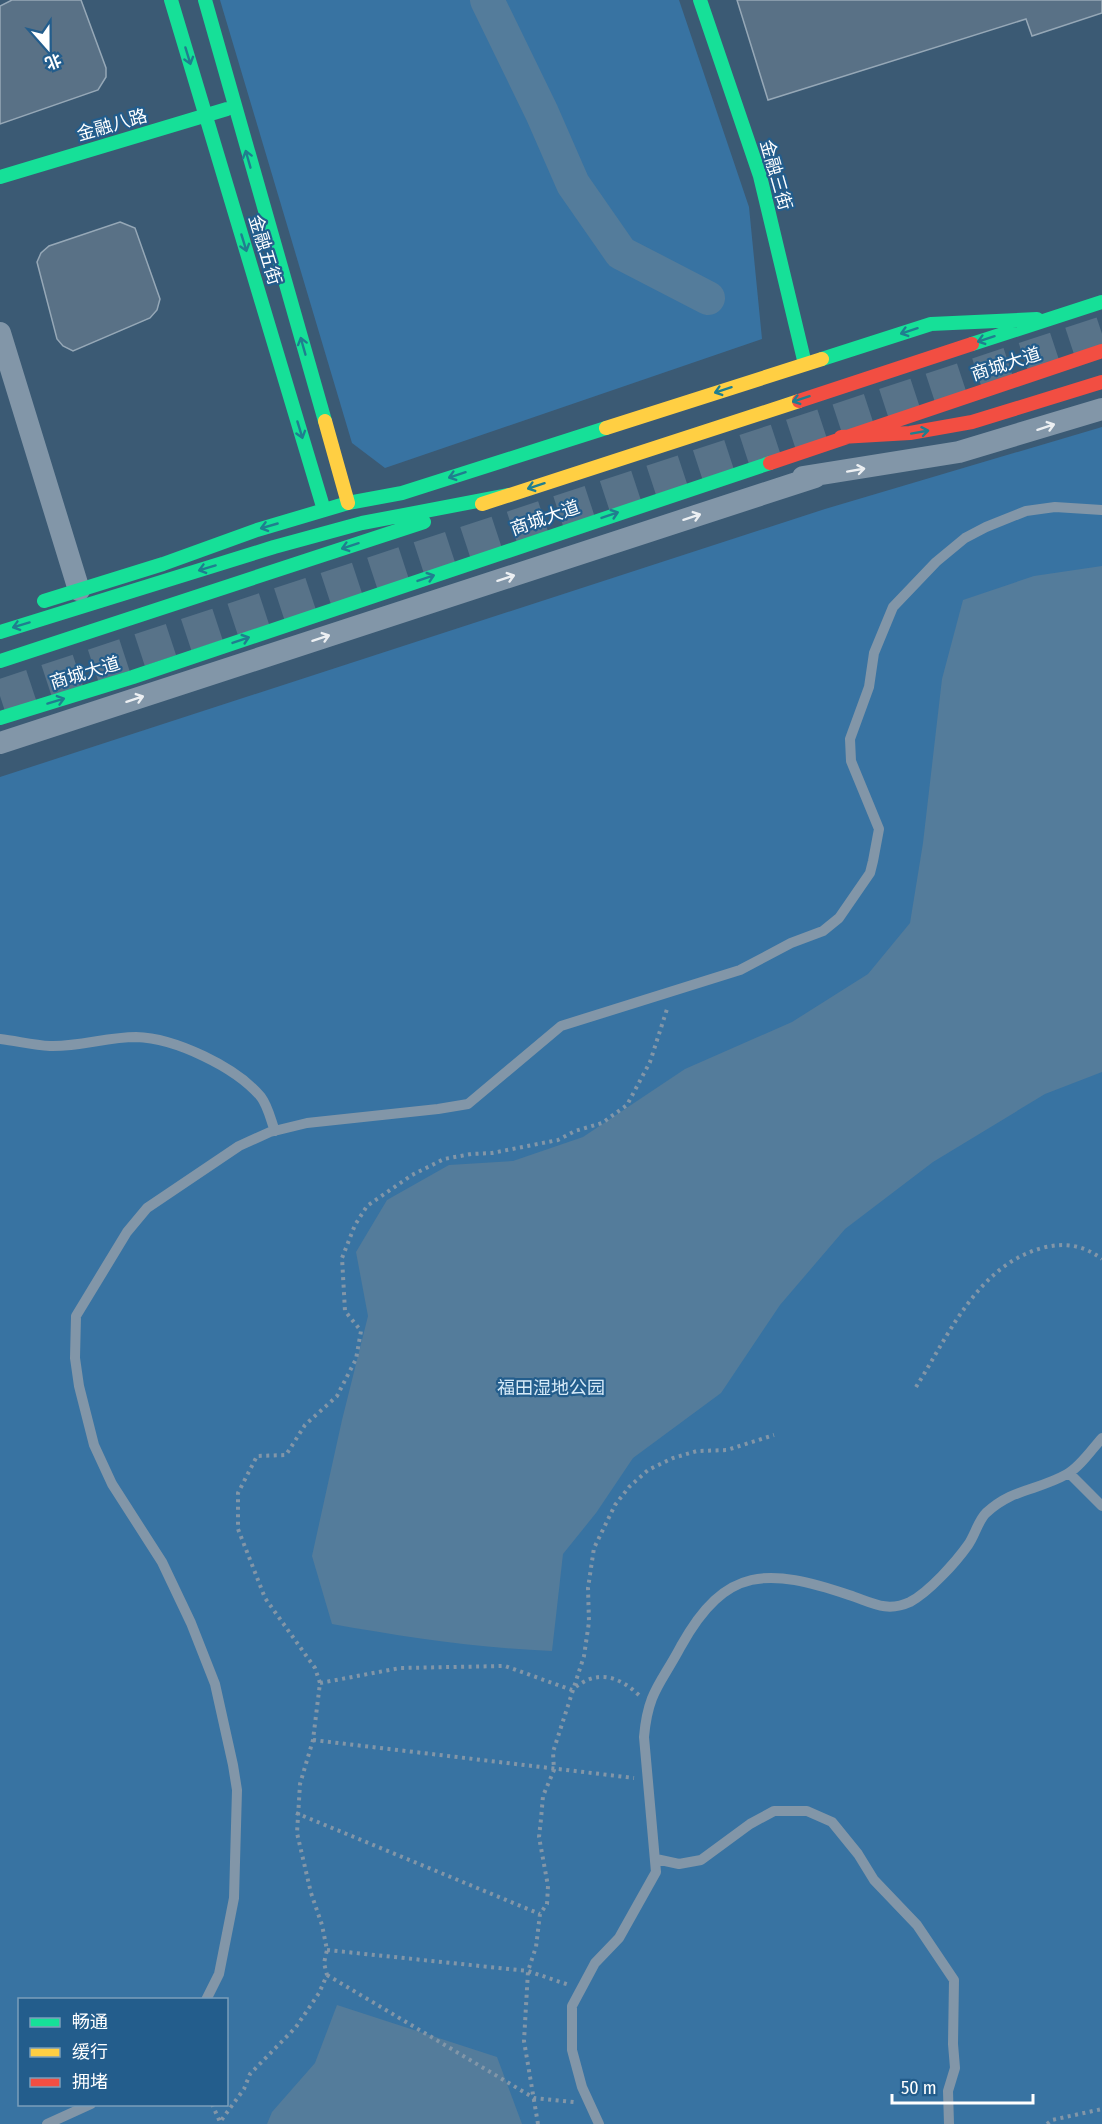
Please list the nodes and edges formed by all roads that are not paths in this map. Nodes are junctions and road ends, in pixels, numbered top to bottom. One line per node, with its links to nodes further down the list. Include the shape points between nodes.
1 (171, 0): 5 (main road, 金融五街, one-way to 5)
2 (205, 0): 4 (main road, 金融五街)
3 (700, 0): 11 (main road, 金融三街, via 760,176)
4 (233, 106): 5 (main road, 金融八路); 18 (main road, 金融五街, one-way to 4)
5 (207, 116): 6 (main road, 金融八路); 19 (main road, 金融五街, one-way to 19)
6 (0, 177)
7 (1102, 302): 8 (main road, 商城大道)
8 (1050, 318): 11 (main road, one-way to 11, via 931,324); 17 (main road, 商城大道, one-way to 17)
9 (0, 333): 21 (street)
10 (1102, 351): 14 (main road, 商城大道)
11 (805, 364): 18 (main road, one-way to 18, via 402,493)
12 (1102, 382): 14 (main road, one-way to 12, via 910,433 972,422)
13 (1102, 409): 15 (street, one-way to 13, via 959,452)
14 (841, 437): 16 (main road, 商城大道)
15 (815, 477): 16 (street); 26 (street, one-way to 15)
16 (714, 479): 25 (main road, 商城大道, one-way to 16, via 133,677)
17 (509, 495): 23 (main road, one-way to 23, via 362,523); 24 (main road, 商城大道, one-way to 24)
18 (348, 503): 19 (main road)
19 (324, 510): 21 (main road, one-way to 21)
20 (1102, 510): 28 (lane, via 1055,507 1016,515 965,538 893,607 874,653 870,687 850,739 851,761 879,829 870,873 839,918 823,931 740,970 561,1026 468,1104 307,1123)
21 (79, 590): 22 (main road)
22 (34, 604)
23 (0, 632)
24 (0, 661)
25 (0, 718)
26 (0, 743)
27 (0, 1039): 28 (lane, via 59,1046 135,1037 182,1047 238,1078 262,1098)
28 (275, 1131): 33 (lane, via 238,1146 147,1208 127,1232 76,1316 75,1358 94,1445 112,1484 162,1562 191,1623 214,1684 233,1765 237,1790 234,1898 219,1974)
29 (1102, 1438): 30 (lane)
30 (1070, 1473): 31 (lane); 32 (lane, via 1006,1496 984,1515 969,1544 952,1564 909,1602 879,1608 850,1596 775,1577 740,1582 715,1599 700,1615 649,1704 644,1737)
31 (1102, 1506)
32 (656, 1859): 36 (lane, via 656,1872 637,1908 619,1938 595,1963 572,2006 572,2050); 37 (lane, via 679,1864 701,1860 774,1811 807,1811 832,1822 874,1880 917,1924 954,1980 955,2068 948,2091)
33 (207, 1998)
34 (87, 2106): 35 (lane)
35 (47, 2124)
36 (599, 2124)
37 (950, 2124)

